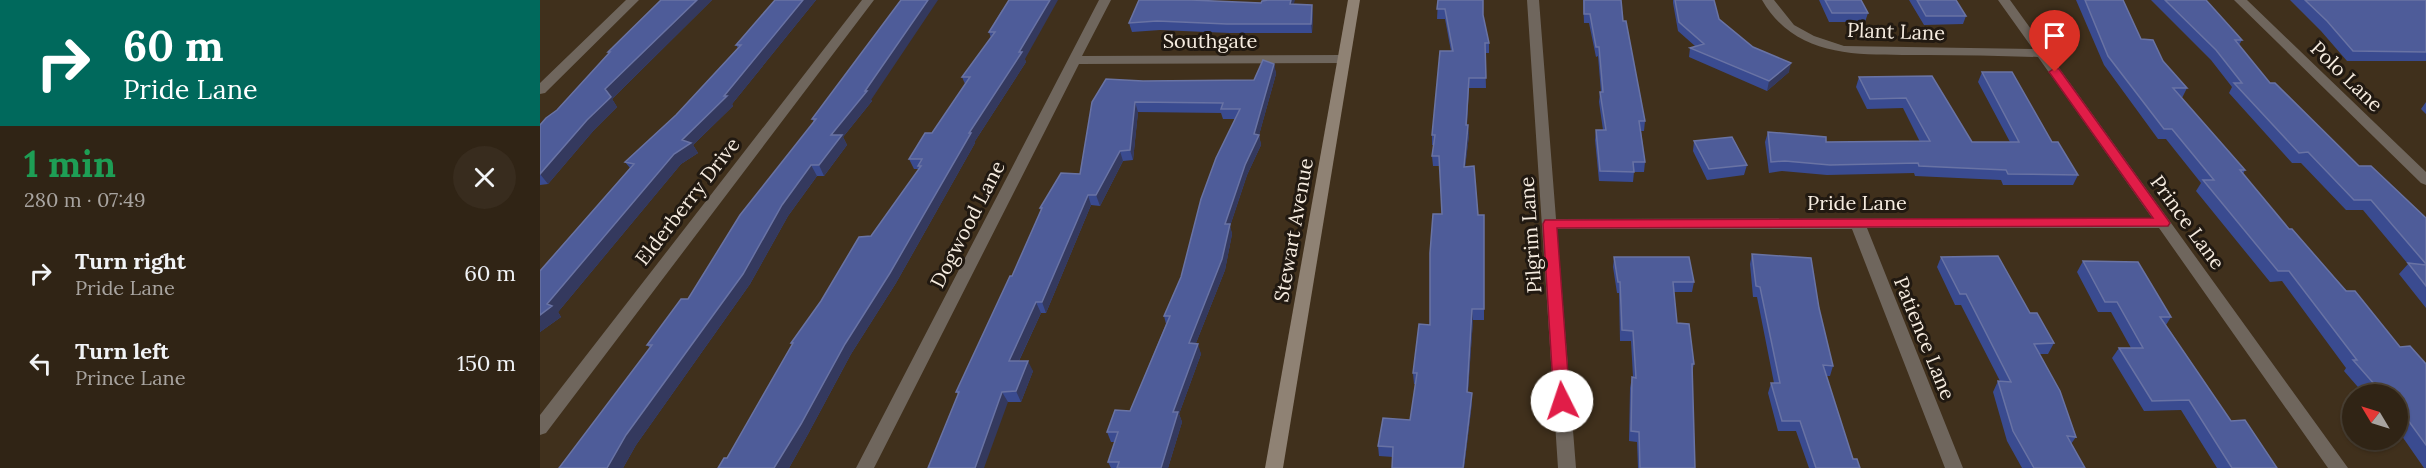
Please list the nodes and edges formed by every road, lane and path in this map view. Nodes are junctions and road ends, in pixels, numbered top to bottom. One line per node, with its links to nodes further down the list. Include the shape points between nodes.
1 (633, 0): 12 (street)
2 (868, 0): 17 (street, Elderberry Drive)
3 (1105, 0): 11 (street, Dogwood Lane)
4 (1354, 0): 10 (street, Stewart Avenue)
5 (1533, 0): 16 (street, Pilgrim Lane)
6 (1768, 0): 9 (street, Plant Lane, via 1784,24 1812,42 1843,50)
7 (2004, 0): 9 (street, Prince Lane)
8 (2240, 0): 13 (street, Polo Lane)
9 (2042, 53): 15 (street, Prince Lane)
10 (1344, 59): 11 (street, Southgate); 19 (street, Stewart Avenue)
11 (1075, 60): 18 (street, Dogwood Lane)
12 (540, 90)
13 (2426, 180)
14 (1857, 223): 15 (street, Pride Lane); 16 (street, Pride Lane); 21 (street, Patience Lane)
15 (2163, 223): 22 (street, Prince Lane)
16 (1550, 224): 20 (street, Pilgrim Lane)
17 (540, 428)
18 (865, 468)
19 (1274, 468)
20 (1567, 468)
21 (1954, 468)
22 (2339, 468)

